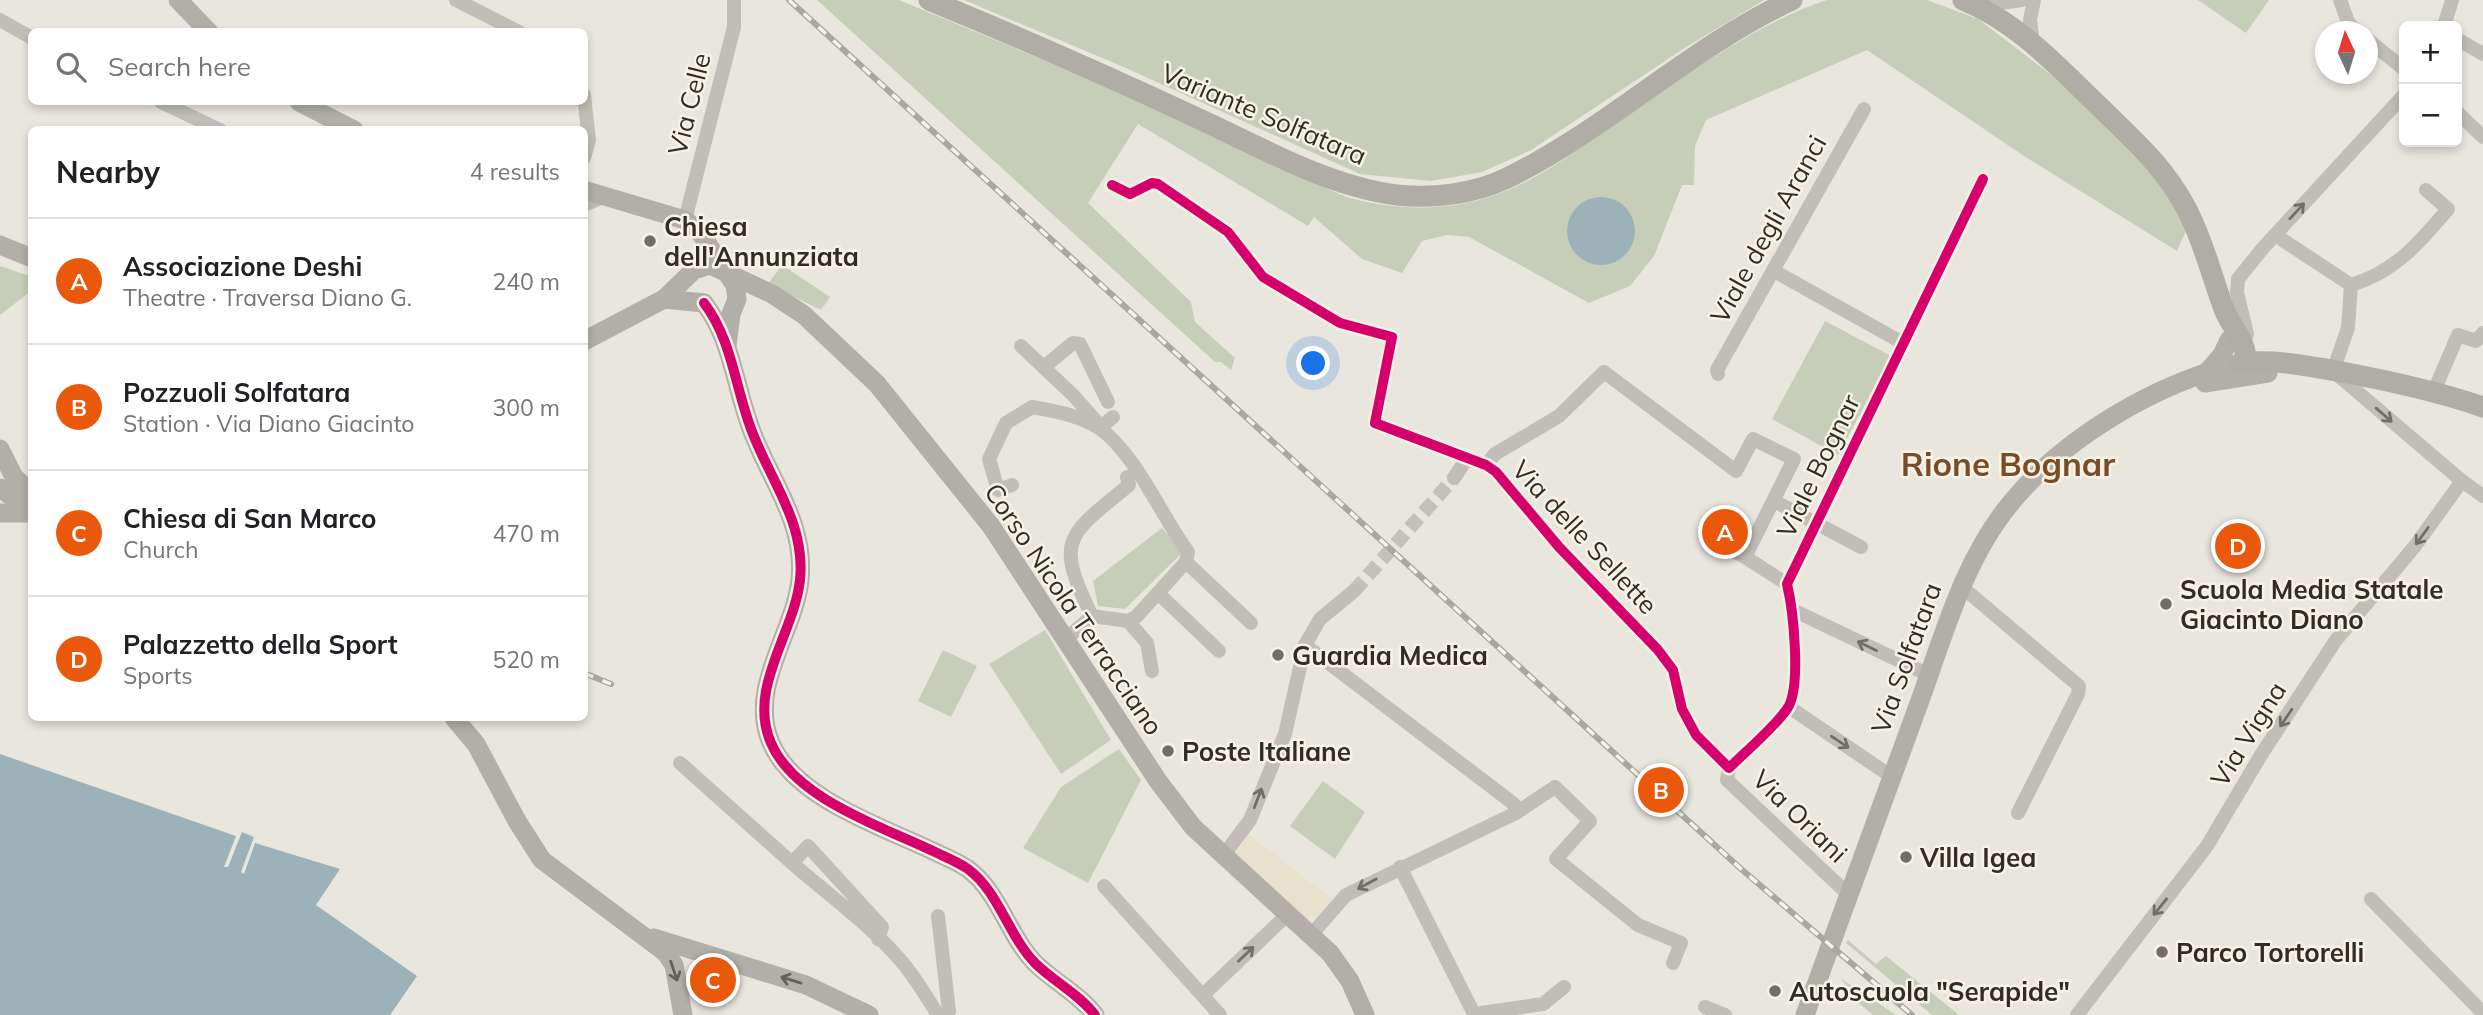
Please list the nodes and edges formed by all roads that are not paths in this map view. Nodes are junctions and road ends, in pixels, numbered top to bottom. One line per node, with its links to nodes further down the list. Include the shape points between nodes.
1 (178, 0): 14 (main road)
2 (456, 0): 15 (street)
3 (734, 0): 38 (street, Via Celle, via 734,26)
4 (929, 0): 5 (main road, Variante Solfatara, via 1345,183 1423,196 1450,194 1504,179)
5 (1792, 0)
6 (2452, 0): 12 (street)
7 (2027, 1): 9 (street); 13 (street); 18 (street)
8 (2343, 1): 11 (street)
9 (1971, 3): 13 (main road)
10 (0, 20): 16 (street)
11 (2348, 21)
12 (2446, 21)
13 (2009, 25): 18 (main road)
14 (205, 28)
15 (509, 28)
16 (28, 36)
17 (2462, 42): 20 (street)
18 (2033, 44): 53 (main road, via 2147,153 2177,191)
19 (2378, 48): 21 (street)
20 (2483, 54)
21 (2399, 65)
22 (2399, 100): 39 (street, one-way to 22)
23 (167, 105): 28 (street)
24 (305, 105): 29 (main road)
25 (585, 105): 30 (street)
26 (1864, 109): 44 (street, Viale degli Aranci)
27 (2462, 117): 31 (street)
28 (212, 126)
29 (346, 126)
30 (587, 126)
31 (2483, 137)
32 (1983, 180): 52 (street, Viale Bognar)
33 (1112, 184): 67 (street, Via delle Sellette, via 1130,194 1157,184 1228,232 1263,277 1340,323 1392,337 1375,423)
34 (2426, 190): 45 (street, via 2448,209 2409,254 2391,268)
35 (588, 191): 36 (main road)
36 (605, 196): 37 (street); 38 (main road)
37 (588, 203)
38 (688, 223): 42 (main road, via 697,248); 43 (main road)
39 (2275, 234): 45 (street); 53 (street, via 2236,286 2247,334)
40 (0, 245): 41 (main road)
41 (28, 256)
42 (694, 270): 43 (main road, via 710,265); 46 (main road); 47 (main road, via 693,289)
43 (727, 271): 48 (main road, Corso Nicola Terracciano); 49 (main road, via 736,285)
44 (1774, 271): 52 (street); 59 (street, Viale degli Aranci)
45 (2351, 285): 57 (street, via 2348,328)
46 (664, 299): 47 (main road); 50 (main road)
47 (704, 303): 49 (main road, via 722,310); 54 (main road)
48 (783, 303): 49 (main road, via 750,299); 93 (main road, Corso Nicola Terracciano, via 823,330 893,404 991,526)
49 (735, 306): 54 (main road)
50 (588, 339)
51 (2481, 339): 61 (street, via 2458,335)
52 (1903, 343): 80 (street, Viale Bognar)
53 (2236, 343): 57 (main road, Via Solfatara, via 2287,362); 58 (main road); 60 (main road, Via Solfatara)
54 (727, 345): 128 (main road, via 751,430 789,510 800,550 792,613 764,699 771,744 794,777 821,797 966,867 988,889 1012,933 1035,962)
55 (1021, 346): 56 (street)
56 (1044, 367): 62 (street, via 1073,343 1080,344); 65 (street)
57 (2333, 371): 58 (main road, Via Solfatara); 61 (main road, Via Solfatara); 71 (street, one-way to 71)
58 (2268, 373): 60 (main road, Via Solfatara)
59 (1718, 374)
60 (2212, 376): 86 (main road, Via Solfatara, via 2135,405 2070,446 1999,518)
61 (2434, 391): 63 (main road, Via Solfatara)
62 (1108, 402)
63 (2483, 407)
64 (1113, 417): 65 (street)
65 (1104, 430): 72 (street, via 1063,412 1032,407 1006,423 989,459 998,490); 84 (street, via 1156,497 1188,552)
66 (0, 449): 74 (main road, via 13,477)
67 (1466, 460): 68 (street, Via delle Sellette); 70 (street)
68 (1486, 465): 76 (street, via 1494,454 1559,416 1604,372 1736,471 1753,439 1794,459); 101 (street, Via delle Sellette, via 1658,650 1673,670 1682,709 1696,735)
69 (1127, 477): 90 (street, via 1129,485 1083,523 1069,548 1074,580)
70 (1454, 478)
71 (2462, 481): 75 (street); 133 (street, Via Vigna, one-way to 133, via 2336,640 2207,846)
72 (1012, 485)
73 (0, 488): 77 (main road)
74 (28, 491)
75 (2483, 496)
76 (1774, 501): 80 (street); 83 (street)
77 (28, 502)
78 (0, 513): 79 (main road)
79 (28, 513)
80 (1816, 523): 82 (street); 85 (street, Viale Bognar)
81 (1708, 538): 83 (street)
82 (1861, 547)
83 (1745, 557): 85 (street)
84 (1186, 562): 88 (street); 92 (street)
85 (1787, 584): 89 (street)
86 (1962, 587): 97 (main road, Via Solfatara); 104 (street, via 2079,685)
87 (1354, 591): 94 (street, via 1320,620)
88 (1158, 594): 91 (street); 95 (street)
89 (1793, 610): 97 (street, one-way to 89); 98 (street, via 1795,653)
90 (1089, 620): 91 (street); 93 (street)
91 (1128, 621): 96 (street, via 1147,643)
92 (1251, 623)
93 (1066, 639): 105 (main road, Corso Nicola Terracciano, via 1158,781)
94 (1305, 645): 103 (street, via 1514,804); 105 (street, one-way to 94, via 1250,820 1287,734)
95 (1219, 651)
96 (1152, 671)
97 (1929, 675): 102 (main road, Via Solfatara)
98 (1789, 707): 101 (street); 102 (street, one-way to 102)
99 (456, 721): 118 (main road, via 476,744 542,860)
100 (680, 763): 106 (street)
101 (1729, 768): 112 (street, Via Oriani, via 1727,780)
102 (1892, 777): 112 (main road, Via Solfatara)
103 (1516, 813): 107 (street); 120 (street, via 1555,786 1590,821 1556,859 1638,925 1681,943)
104 (2018, 813)
105 (1223, 856): 115 (main road, Corso Nicola Terracciano)
106 (792, 863): 108 (street, via 808,846); 110 (street)
107 (1400, 867): 117 (street, one-way to 117, via 1346,895); 121 (street, via 1474,1014 1544,1004)
108 (836, 879): 110 (street); 111 (street)
109 (1104, 886): 122 (street)
110 (826, 893): 114 (street)
111 (853, 895): 114 (street); 119 (street, via 882,927)
112 (1849, 895): 132 (main road, Via Solfatara)
113 (2371, 899): 124 (street)
114 (842, 906): 119 (street)
115 (1288, 914): 117 (main road, Corso Nicola Terracciano); 122 (street, one-way to 115)
116 (938, 916): 127 (street, via 949,1011)
117 (1312, 934): 130 (main road, Corso Nicola Terracciano, via 1350,981)
118 (646, 936): 125 (main road, one-way to 118, via 806,985); 126 (main road, one-way to 126, via 674,965)
119 (878, 939): 127 (street, via 894,952)
120 (1673, 963)
121 (1564, 986)
122 (1203, 995): 129 (street)
123 (1705, 1007): 131 (street)
124 (2483, 1013)
125 (855, 1014)
126 (683, 1015)
127 (941, 1015)
128 (1095, 1015)
129 (1220, 1015)
130 (1366, 1015)
131 (1725, 1015)
132 (1805, 1015)
133 (2077, 1015)

